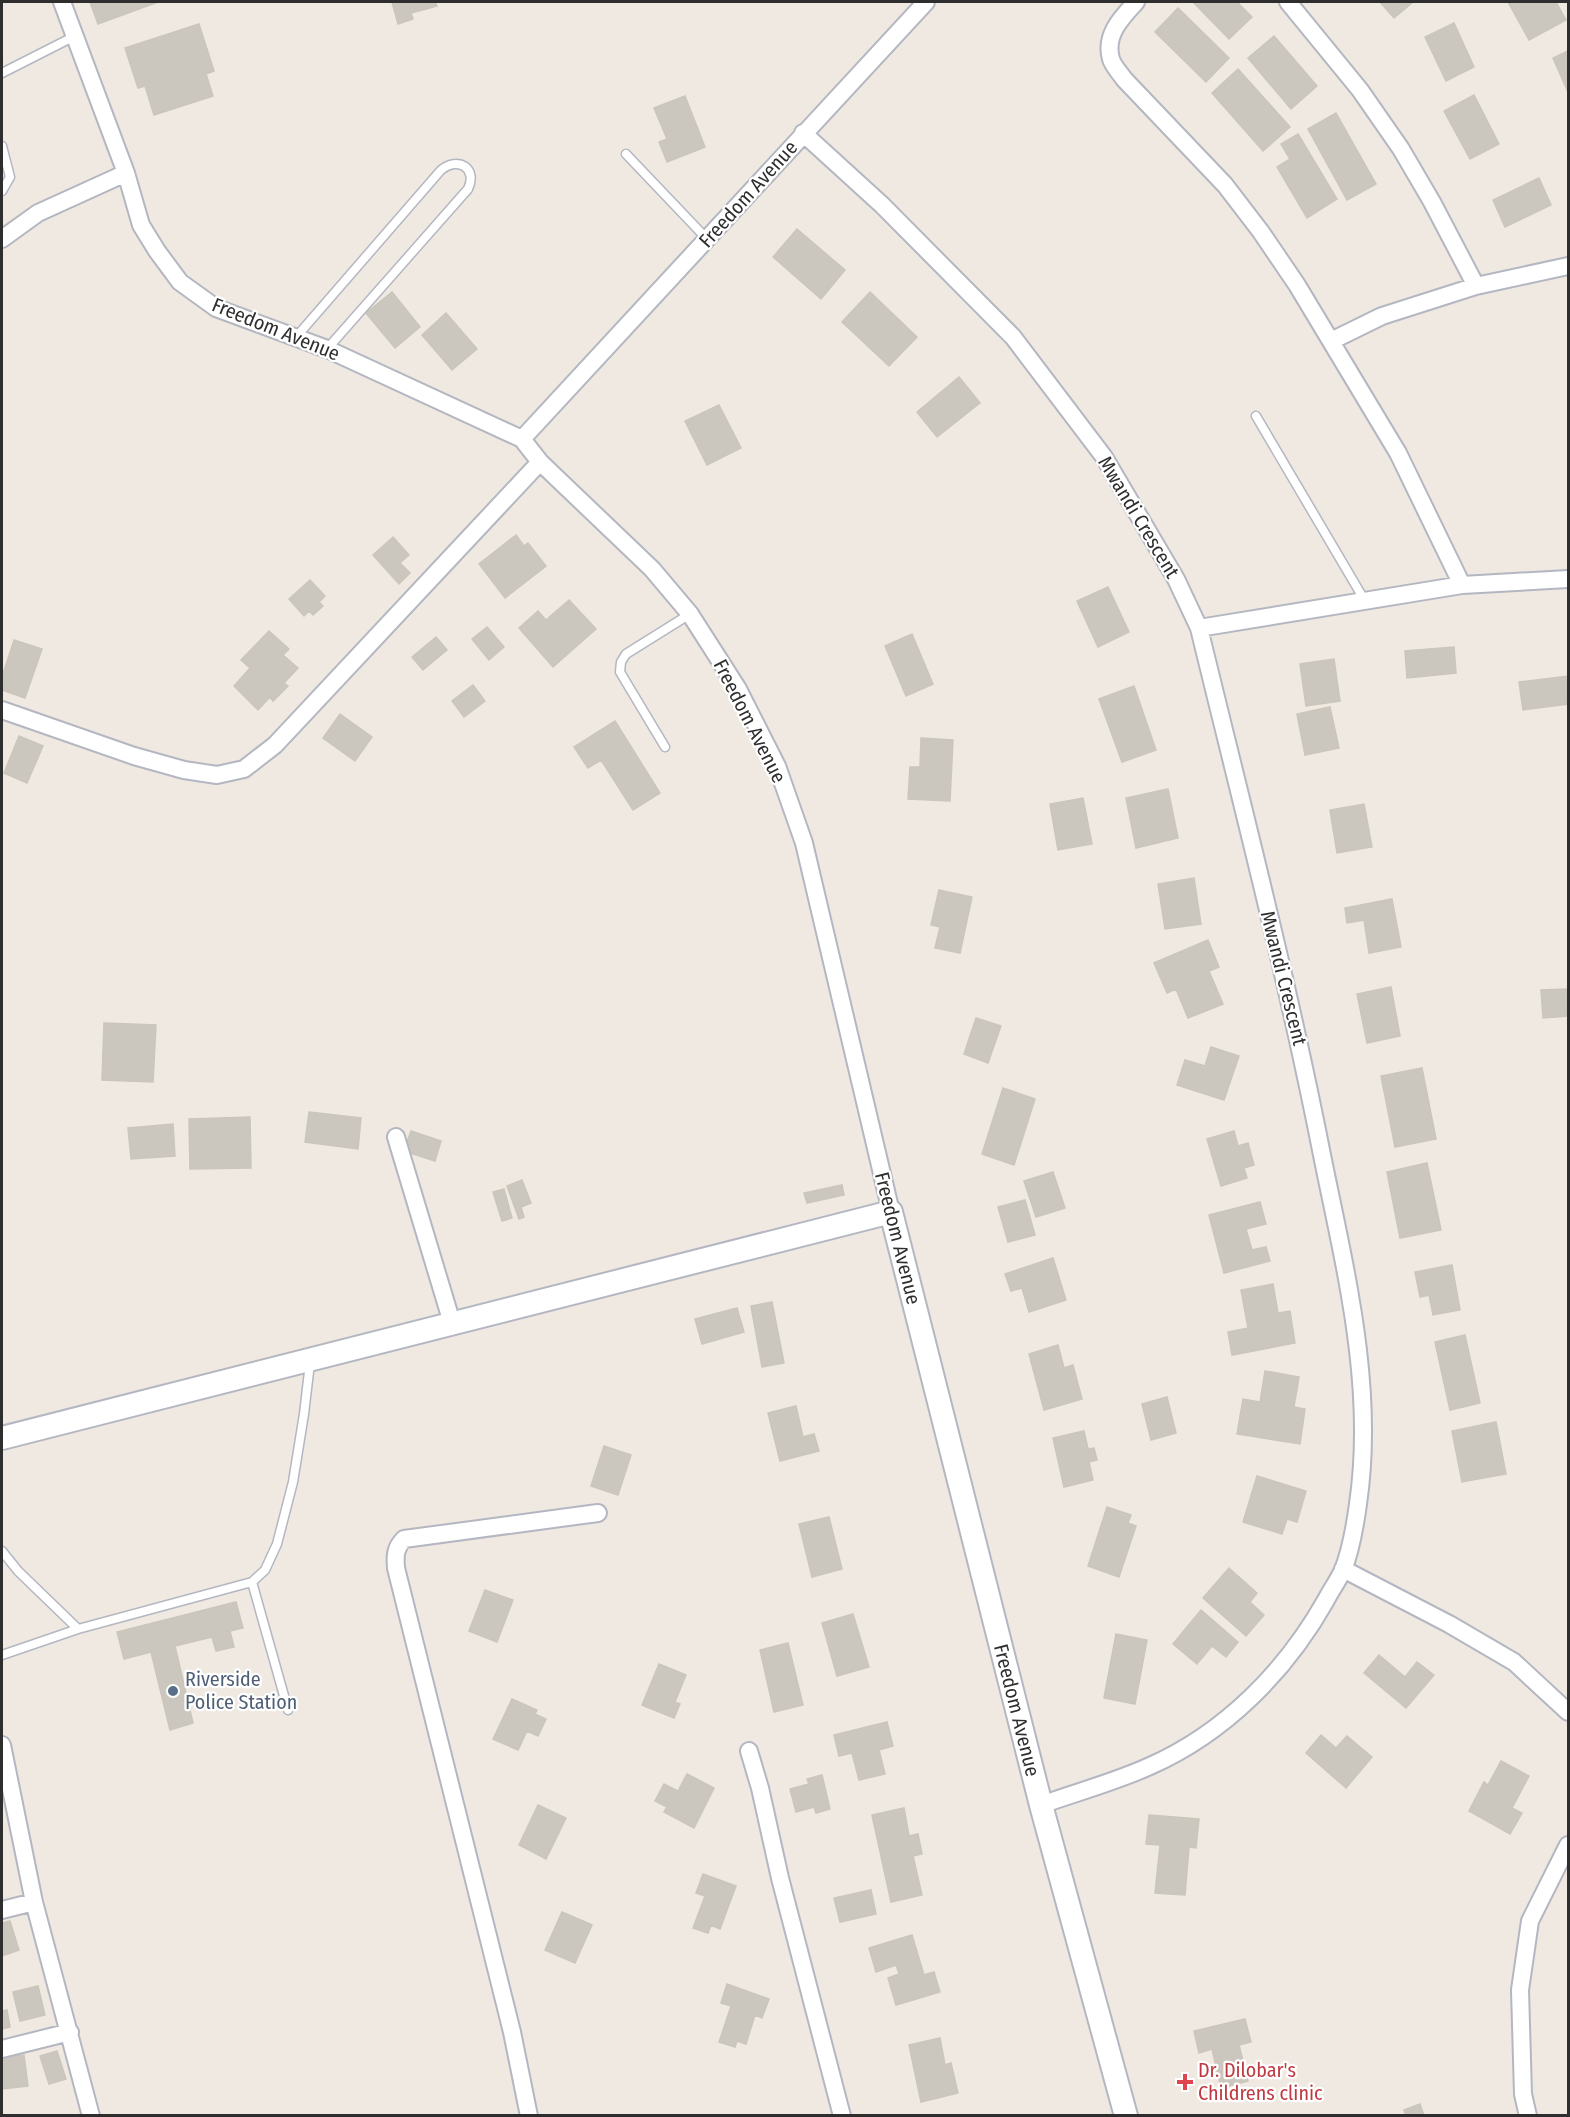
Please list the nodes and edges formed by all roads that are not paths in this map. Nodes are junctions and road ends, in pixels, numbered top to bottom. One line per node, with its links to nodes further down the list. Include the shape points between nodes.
1 (62, 2): 5 (street, Freedom Avenue)
2 (926, 2): 7 (street, Freedom Avenue)
3 (1136, 2): 17 (street, via 1116,23 1111,40 1112,59 1124,80 1225,185 1261,232)
4 (1288, 2): 15 (street, via 1360,90 1401,149)
5 (75, 36): 6 (lane); 10 (street, Freedom Avenue)
6 (2, 73)
7 (803, 133): 13 (street, Freedom Avenue); 26 (street, Mwandi Crescent, via 882,205 1013,337 1104,457 1176,579)
8 (2, 146): 11 (lane, via 10,177)
9 (626, 154): 13 (lane)
10 (126, 173): 12 (street, via 38,213); 16 (street, Freedom Avenue, via 141,225 180,282 216,308)
11 (2, 191)
12 (2, 239)
13 (707, 239): 20 (street, Freedom Avenue)
14 (1569, 266): 15 (street)
15 (1476, 286): 17 (street, via 1382,316)
16 (297, 336): 18 (street, Freedom Avenue); 18 (lane, via 441,170 447,165 466,167 471,173 468,189)
17 (1331, 341): 23 (street, via 1398,453)
18 (327, 349): 20 (street, Freedom Avenue)
19 (1256, 416): 24 (lane)
20 (522, 439): 21 (street, Freedom Avenue)
21 (540, 462): 25 (street, Freedom Avenue, via 652,569); 27 (street, via 275,745 244,768 218,775 184,770)
22 (1569, 579): 23 (street)
23 (1462, 585): 24 (street)
24 (1365, 601): 26 (street)
25 (690, 614): 28 (lane, via 626,654 621,662 620,672); 30 (street, Freedom Avenue, via 738,689 777,766 804,843)
26 (1199, 628): 36 (street, Mwandi Crescent, via 1305,1068 1358,1339 1364,1417 1362,1474 1355,1526)
27 (2, 710)
28 (665, 747)
29 (396, 1137): 31 (street)
30 (891, 1212): 31 (main road); 45 (main road, Freedom Avenue)
31 (452, 1323): 32 (main road)
32 (310, 1359): 33 (main road); 37 (lane, via 288,1503 277,1544 265,1570)
33 (2, 1438)
34 (598, 1513): 52 (street, via 404,1539 395,1556)
35 (2, 1551): 38 (lane)
36 (1343, 1569): 41 (street, via 1514,1662); 45 (street, Mwandi Crescent, via 1314,1622 1241,1707 1151,1766)
37 (252, 1582): 38 (lane); 40 (lane)
38 (78, 1629): 39 (lane)
39 (2, 1655)
40 (288, 1710)
41 (1569, 1712)
42 (2, 1745): 44 (street)
43 (748, 1751): 53 (street)
44 (3, 1763): 47 (street)
45 (1041, 1805): 54 (main road, Freedom Avenue)
46 (1569, 1845): 55 (street, via 1530,1921 1520,1990 1523,2094)
47 (34, 1902): 48 (street); 49 (street)
48 (2, 1910)
49 (70, 2032): 50 (street); 51 (street)
50 (2, 2049)
51 (92, 2115)
52 (529, 2115)
53 (842, 2115)
54 (1126, 2115)
55 (1528, 2115)

